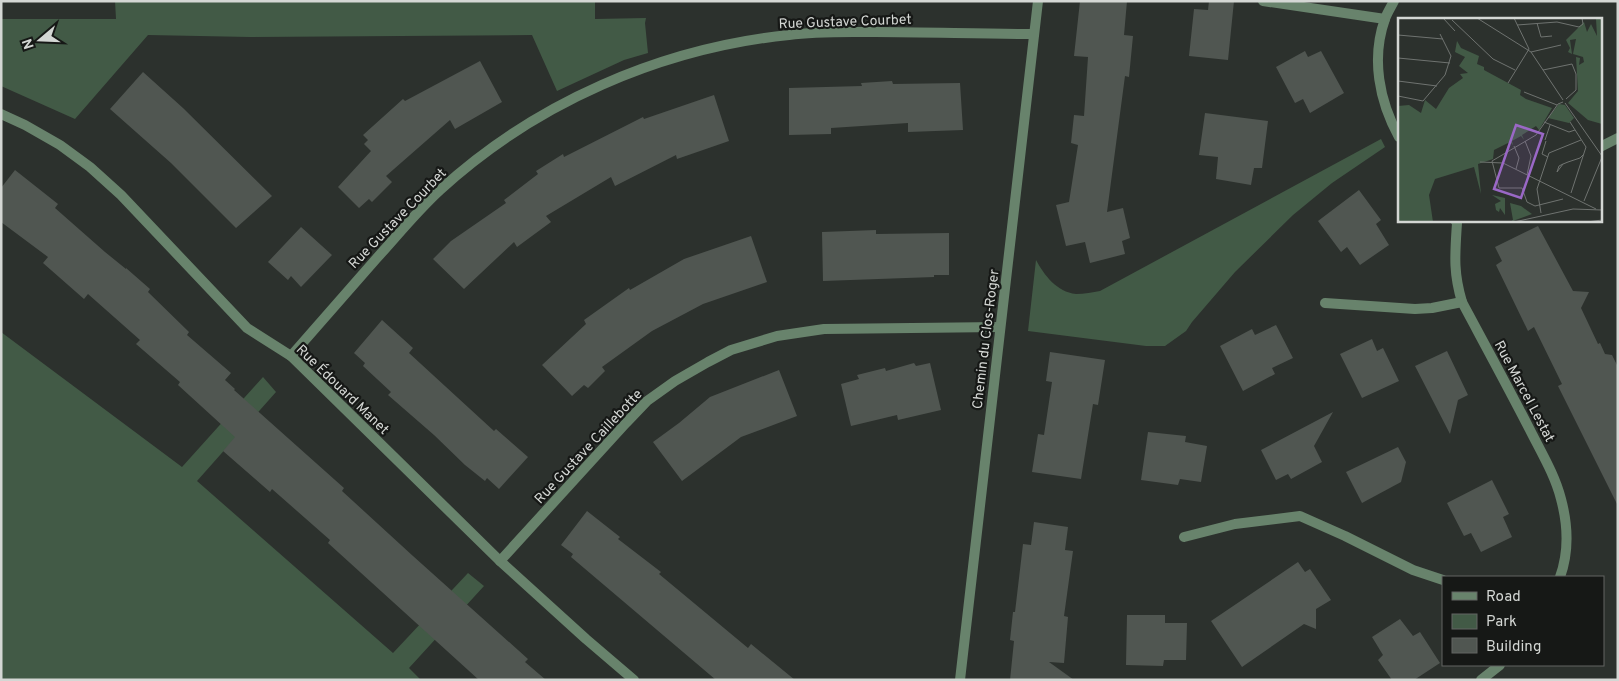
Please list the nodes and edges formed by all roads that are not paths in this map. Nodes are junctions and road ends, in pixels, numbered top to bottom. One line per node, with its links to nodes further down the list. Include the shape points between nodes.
1 (1038, 1): 5 (street, Chemin du Clos-Roger)
2 (1263, 1): 4 (street)
3 (1394, 1): 4 (street)
4 (1385, 19): 7 (street, via 1380,43 1379,77 1386,111)
5 (1034, 34): 13 (street, Chemin du Clos-Roger); 14 (street, Rue Gustave Courbet, via 828,32 772,37 687,54 620,77 540,116 466,168 439,191 395,238)
6 (1, 114): 14 (street, Rue Édouard Manet, via 25,124 90,167 247,328)
7 (1398, 135)
8 (1618, 138): 9 (street)
9 (1602, 146)
10 (1459, 221): 11 (street, Rue Marcel Lestat, via 1455,268)
11 (1462, 302): 12 (street, via 1415,309); 17 (street, Rue Marcel Lestat, via 1543,456 1560,496 1567,549)
12 (1325, 303)
13 (1000, 327): 16 (street, Rue Gustave Caillebotte, via 824,329 777,336 731,350 675,381 648,401); 21 (street, Chemin du Clos-Roger)
14 (291, 356): 16 (street, Rue Édouard Manet)
15 (1184, 537): 18 (street, via 1235,524 1300,516 1413,570)
16 (500, 561): 20 (street, Rue Édouard Manet)
17 (1560, 576)
18 (1442, 580)
19 (1499, 666): 22 (street)
20 (634, 680)
21 (960, 680)
22 (1481, 680)

